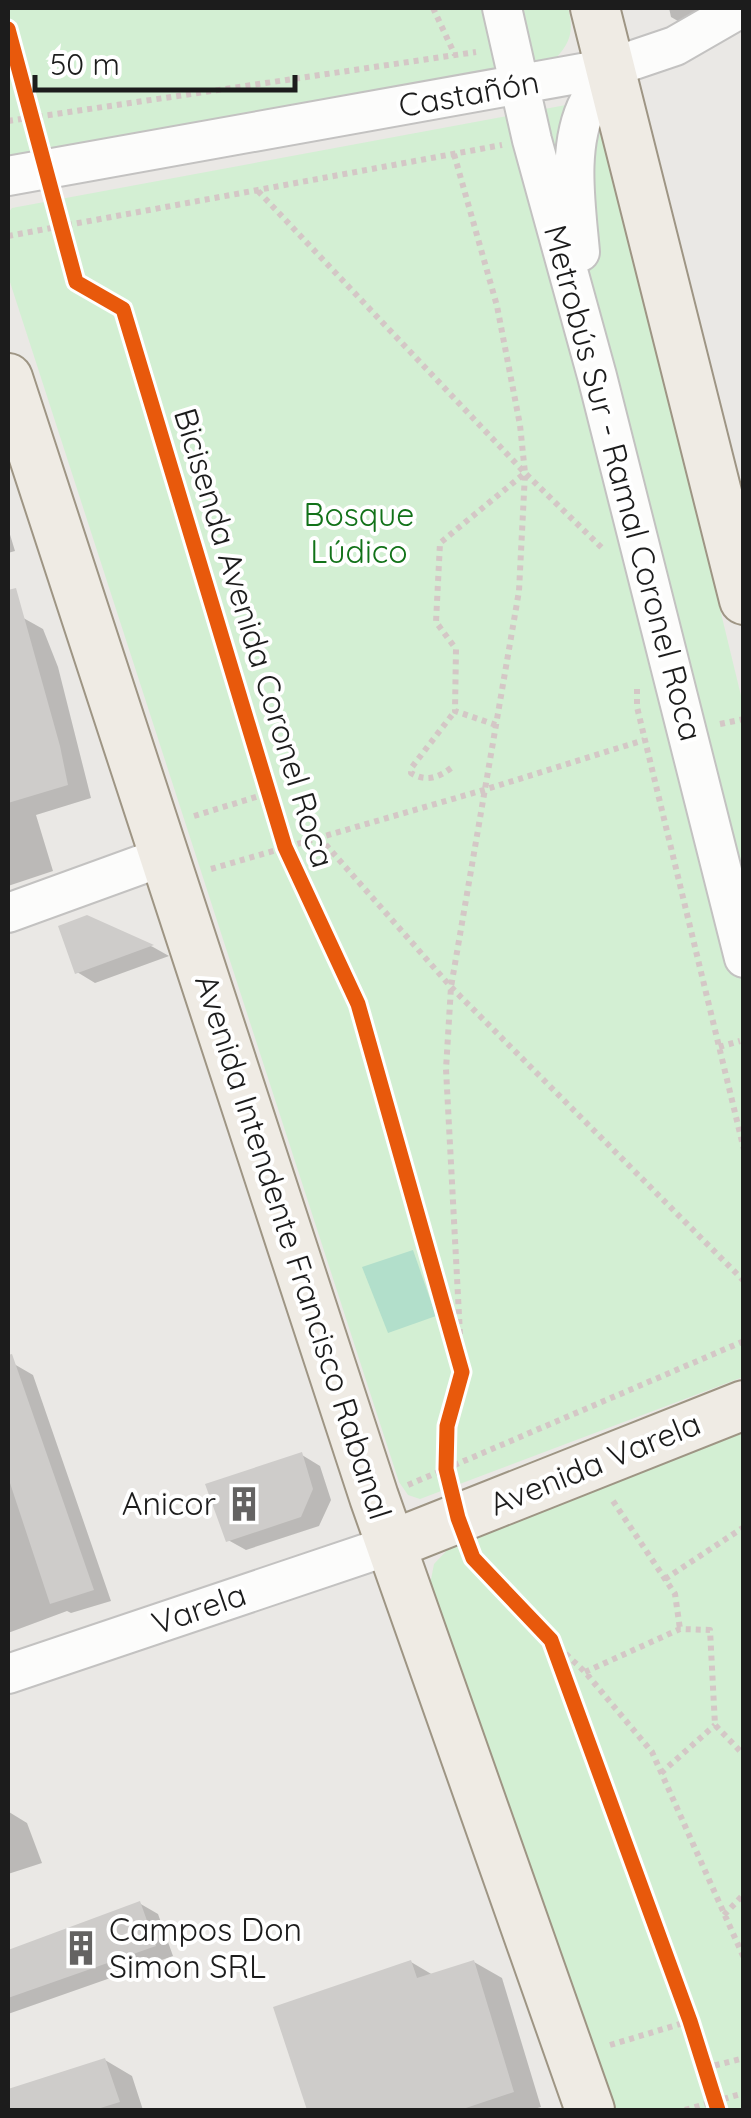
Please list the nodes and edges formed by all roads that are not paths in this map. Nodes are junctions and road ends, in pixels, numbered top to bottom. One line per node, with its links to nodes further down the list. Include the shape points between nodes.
1 (502, 8): 5 (street, Metrobús Sur - Ramal Coronel Roca)
2 (595, 8): 4 (main road)
3 (742, 8): 4 (street, Castañón, via 676,46)
4 (610, 68): 5 (street, Castañón); 7 (street, via 587,104 575,176); 9 (main road)
5 (519, 86): 6 (street, Castañón); 7 (street, Metrobús Sur - Ramal Coronel Roca)
6 (8, 176)
7 (588, 340): 12 (street, Metrobús Sur - Ramal Coronel Roca)
8 (8, 378): 10 (main road, Avenida Intendente Francisco Rabanal)
9 (744, 600)
10 (164, 854): 11 (street); 14 (main road, Avenida Intendente Francisco Rabanal)
11 (8, 914)
12 (744, 958)
13 (744, 1406): 14 (main road, Avenida Varela)
14 (391, 1545): 15 (street, Varela); 16 (main road, Avenida Intendente Francisco Rabanal)
15 (8, 1674)
16 (590, 2110)

